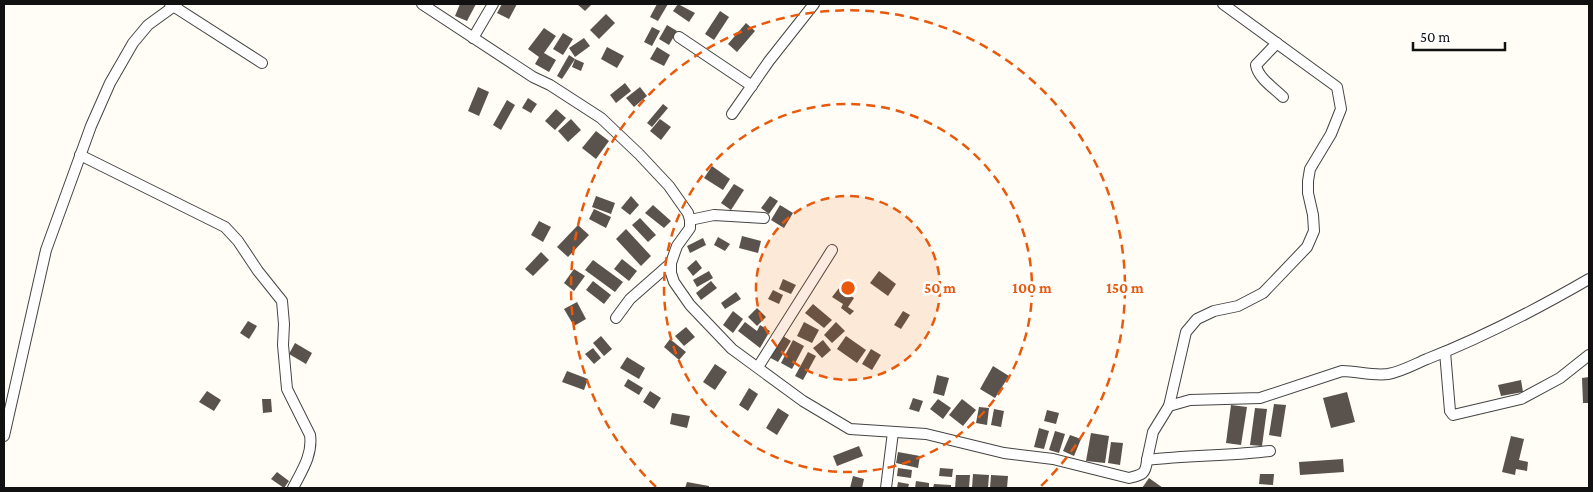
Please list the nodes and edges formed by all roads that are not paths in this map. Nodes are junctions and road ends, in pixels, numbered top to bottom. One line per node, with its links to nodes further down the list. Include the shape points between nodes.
1 (173, 4): 9 (street); 13 (street, via 133,43 110,83)
2 (422, 4): 7 (street)
3 (493, 4): 7 (street)
4 (814, 4): 10 (street)
5 (1224, 4): 8 (street)
6 (678, 37): 10 (street)
7 (473, 38): 15 (street, via 601,118 664,180)
8 (1277, 43): 11 (street, via 1256,65 1259,74); 23 (street, via 1337,87 1341,109 1331,134 1310,169 1308,181 1314,231 1307,247 1263,293 1238,306 1196,319 1186,332)
9 (262, 63)
10 (752, 86): 12 (street)
11 (1283, 97)
12 (732, 114)
13 (80, 155): 25 (street, via 46,250); 28 (street, via 225,227 282,302 287,389 311,443)
14 (764, 218): 15 (street, via 714,214)
15 (690, 220): 17 (street, via 690,228 677,246)
16 (832, 250): 22 (street)
17 (671, 263): 19 (street, via 630,299); 22 (street, via 674,282 690,305 732,349)
18 (1589, 279): 20 (street, via 1535,310)
19 (616, 318)
20 (1445, 352): 21 (street, via 1453,415 1521,399 1560,378); 23 (street, via 1390,374 1342,371 1260,398 1190,400)
21 (1589, 355)
22 (758, 367): 24 (street, via 803,401 850,429)
23 (1169, 406): 27 (street, via 1153,432)
24 (893, 432): 27 (street, via 926,434 1129,478 1142,474); 29 (street)
25 (4, 436)
26 (1270, 451): 27 (street)
27 (1146, 460)
28 (293, 488)
29 (886, 488)

